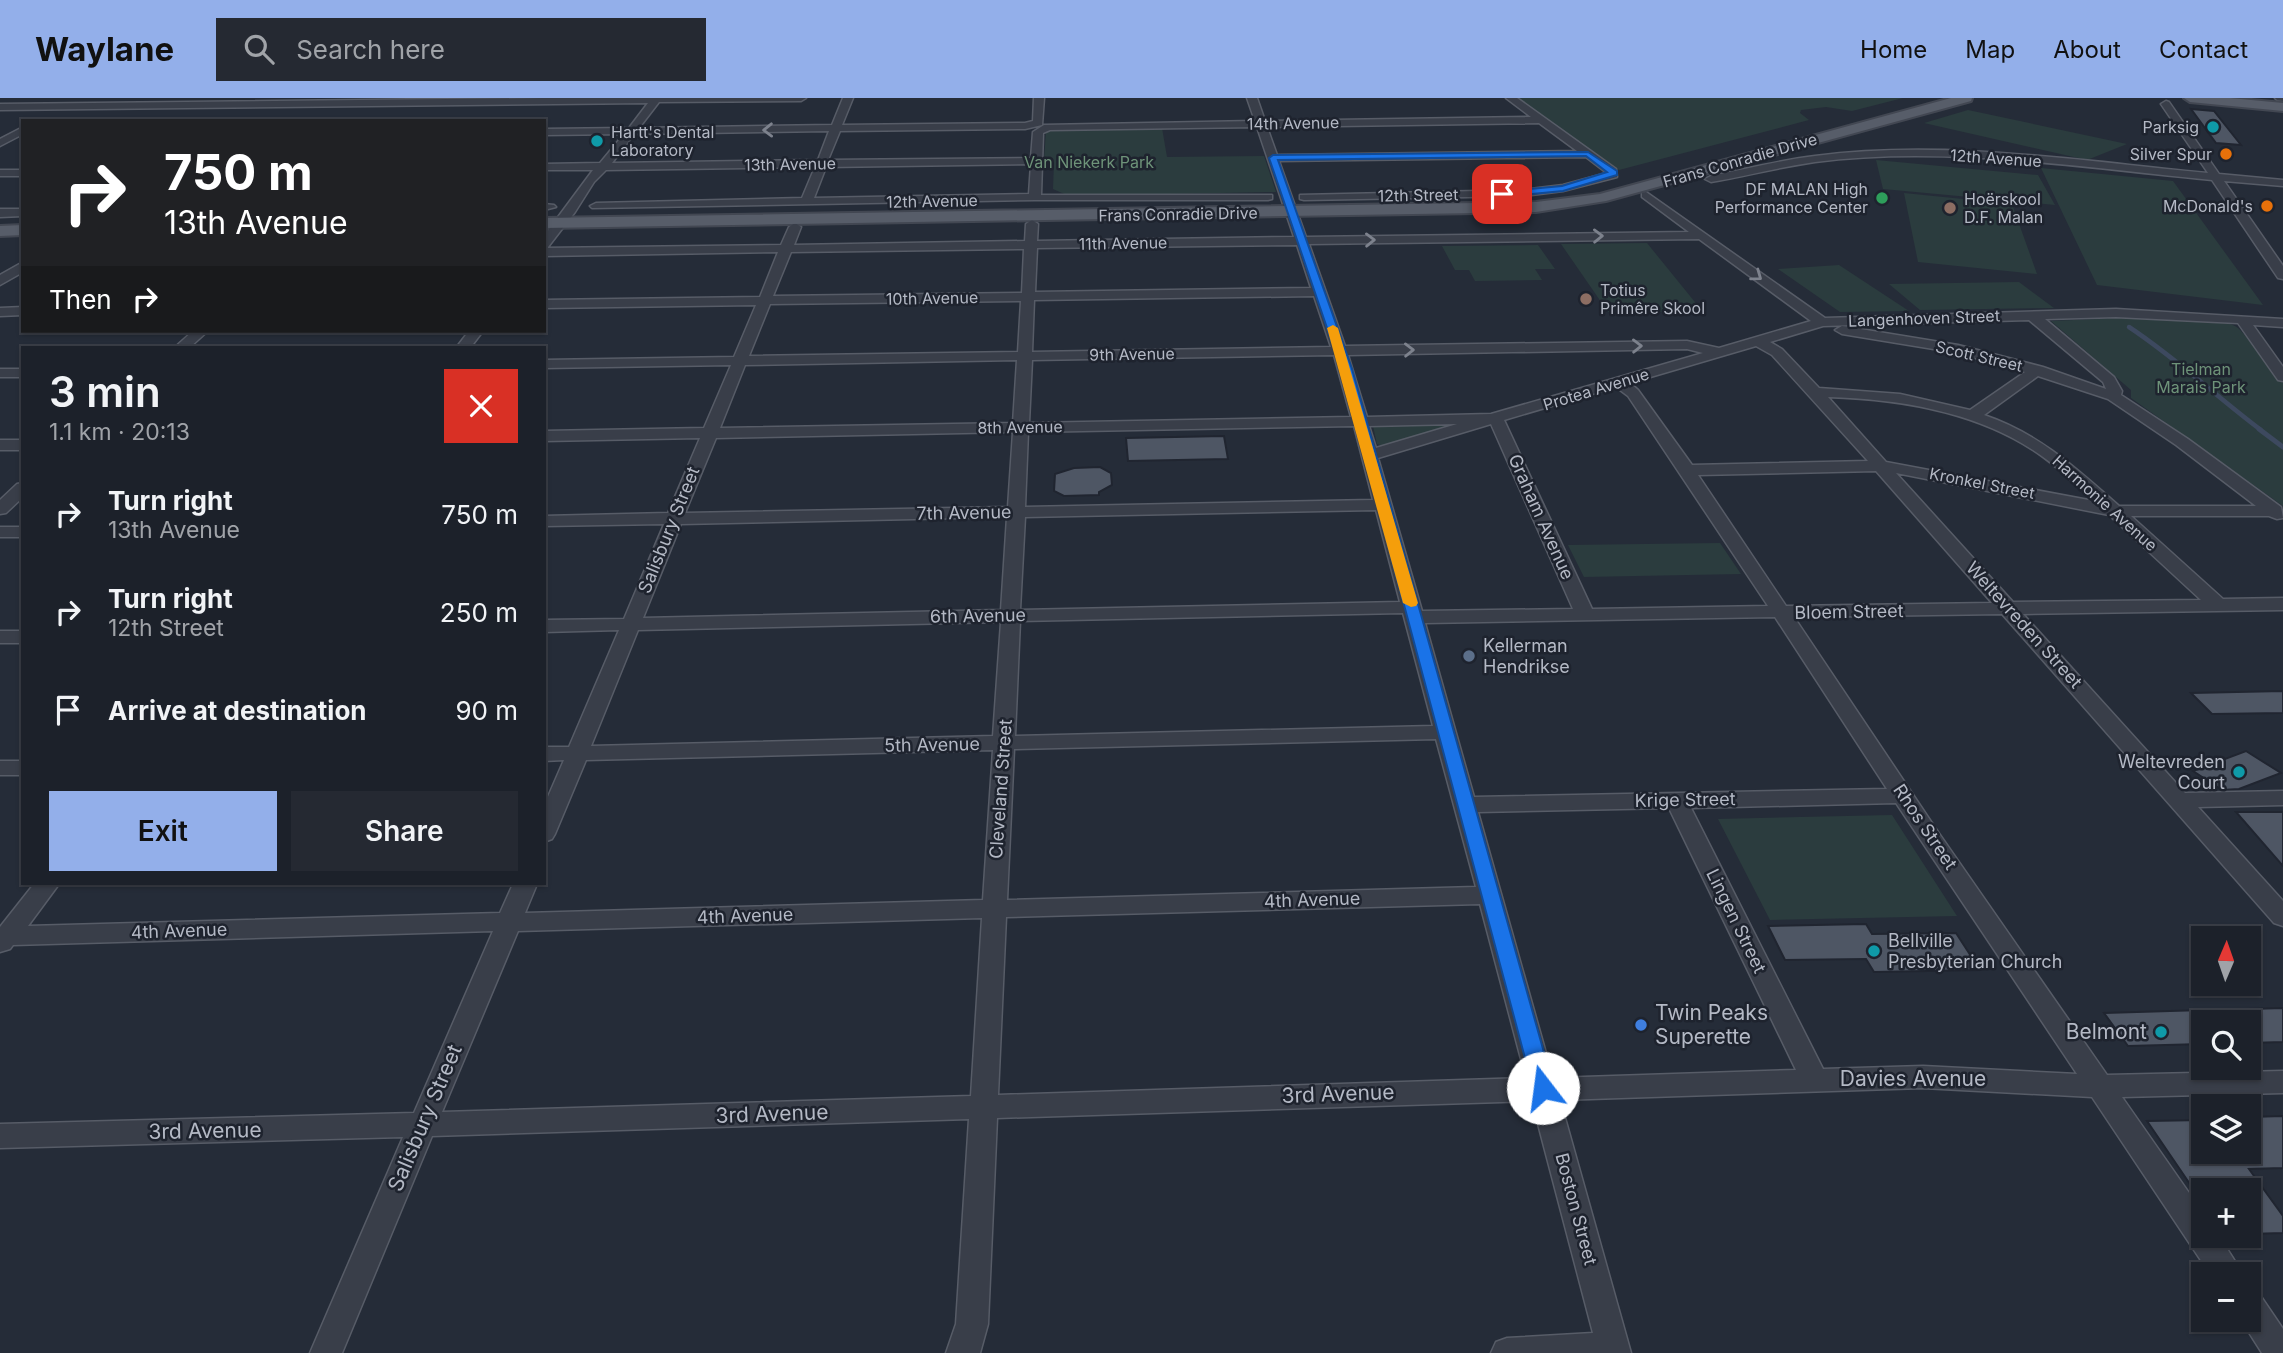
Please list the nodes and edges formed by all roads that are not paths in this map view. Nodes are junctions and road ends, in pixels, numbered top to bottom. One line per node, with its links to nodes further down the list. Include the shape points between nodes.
1 (83, 98): 16 (street)
2 (801, 98): 11 (street)
3 (848, 98): 24 (street)
4 (1039, 98): 23 (street)
5 (1252, 98): 22 (street, Boston Street)
6 (1511, 98): 21 (street)
7 (1934, 98): 45 (main road, Frans Conradie Drive, via 1574,194 1490,203)
8 (1966, 98): 45 (main road, Frans Conradie Drive, via 1578,202 1482,210)
9 (2190, 98): 14 (main road)
10 (2241, 98): 14 (main road)
11 (656, 99): 12 (street); 26 (street)
12 (463, 100): 13 (street); 18 (street)
13 (270, 101): 16 (street); 19 (street)
14 (2282, 101)
15 (2166, 103): 38 (street)
16 (68, 106): 17 (street); 20 (street)
17 (0, 107)
18 (449, 113)
19 (248, 115)
20 (44, 119)
21 (1542, 120): 22 (street, 14th Avenue); 30 (street)
22 (1261, 124): 23 (street, 14th Avenue); 31 (street, Boston Street)
23 (1040, 127): 24 (street, 14th Avenue); 32 (street)
24 (836, 129): 26 (street, 14th Avenue, one-way to 26); 33 (street)
25 (21, 131): 29 (street)
26 (631, 131): 27 (street, 14th Avenue); 34 (street)
27 (546, 132)
28 (21, 138): 29 (street)
29 (3, 140)
30 (1588, 154): 31 (street); 45 (street, 12th Street, via 1614,174 1524,193)
31 (1273, 158): 45 (street, Boston Street)
32 (1036, 161): 33 (street, 13th Avenue); 42 (street)
33 (821, 164): 34 (street, 13th Avenue); 44 (street)
34 (605, 165): 35 (street, 13th Avenue); 50 (street)
35 (546, 167)
36 (0, 173): 37 (street)
37 (21, 173)
38 (2215, 177): 39 (street, 12th Avenue, via 1993,157 1888,154 1804,161); 40 (street, 12th Avenue); 63 (street)
39 (1711, 179)
40 (2283, 183)
41 (1646, 195): 57 (street, Langenhoven Street)
42 (1035, 197): 43 (street, 12th Avenue); 44 (street, 12th Avenue)
43 (1268, 197)
44 (806, 203): 46 (street, 12th Avenue)
45 (1296, 205): 50 (main road, Frans Conradie Drive); 59 (street, Boston Street)
46 (596, 206)
47 (546, 210): 50 (main road, Frans Conradie Drive)
48 (21, 212): 49 (street)
49 (0, 213)
50 (557, 220): 58 (street)
51 (0, 223): 52 (main road)
52 (21, 223)
53 (795, 226): 60 (street, Salisbury Street)
54 (21, 230): 55 (main road)
55 (0, 231)
56 (1032, 234): 59 (street, 11th Avenue); 60 (street, 11th Avenue); 66 (street, Cleveland Street)
57 (1702, 235): 59 (street, 11th Avenue, one-way to 57); 73 (street, Langenhoven Street, one-way to 73)
58 (546, 240)
59 (1302, 241): 65 (street, Boston Street)
60 (785, 248): 61 (street, 11th Avenue); 67 (street, Salisbury Street)
61 (546, 252)
62 (21, 267): 64 (street)
63 (2283, 275)
64 (0, 281)
65 (1320, 292): 66 (street, 10th Avenue); 79 (street, Boston Street)
66 (1029, 296): 67 (street, 10th Avenue); 81 (street, Cleveland Street)
67 (764, 300): 68 (street, 10th Avenue); 82 (street, Salisbury Street)
68 (546, 304)
69 (0, 312): 70 (street)
70 (21, 312)
71 (2032, 315): 72 (street, Langenhoven Street); 73 (street, Langenhoven Street); 90 (street, Scott Street, via 2109,380)
72 (2242, 319): 74 (street, Langenhoven Street); 87 (street)
73 (1822, 322): 77 (street, Protea Avenue)
74 (2283, 323)
75 (1842, 330): 84 (street, Scott Street, via 1958,349)
76 (199, 333): 78 (street)
77 (1758, 341): 80 (street, Protea Avenue); 89 (street, Weltevreden Street, via 1777,352)
78 (183, 346)
79 (1341, 351): 80 (street, 9th Avenue, one-way to 80, via 1687,345); 81 (street, 9th Avenue); 93 (street, Boston Street)
80 (1719, 352): 88 (street, Protea Avenue)
81 (1025, 356): 82 (street, 9th Avenue); 94 (street, Cleveland Street)
82 (739, 362): 83 (street, 9th Avenue); 95 (street, Salisbury Street)
83 (546, 364)
84 (2038, 370): 90 (street, Scott Street); 91 (street)
85 (0, 373): 86 (street)
86 (21, 373)
87 (2283, 377)
88 (1619, 382): 92 (street, Protea Avenue); 101 (street, Rhos Street, via 1633,393)
89 (1815, 392): 91 (street, Harmonie Avenue, via 1899,398); 100 (street, Weltevreden Street)
90 (2113, 396): 107 (street, Scott Street)
91 (1972, 416): 105 (street, Harmonie Avenue, via 2049,453)
92 (1496, 419): 93 (street, 8th Avenue); 99 (street, Protea Avenue); 118 (street, Graham Avenue)
93 (1360, 421): 94 (street, 8th Avenue); 99 (street, Boston Street)
94 (1022, 427): 95 (street, 8th Avenue); 106 (street, Cleveland Street)
95 (709, 433): 96 (street, 8th Avenue); 108 (street, Salisbury Street)
96 (546, 436)
97 (0, 445): 98 (street)
98 (21, 445)
99 (1370, 455): 103 (street, Boston Street)
100 (1881, 466): 101 (street, Kronkel Street); 105 (street, Kronkel Street); 114 (street, Weltevreden Street)
101 (1687, 470): 116 (street, Rhos Street)
102 (21, 490): 104 (street)
103 (1383, 505): 106 (street, 7th Avenue); 115 (street, Boston Street)
104 (0, 509)
105 (2116, 511): 107 (street, Kronkel Street); 113 (street, Harmonie Avenue)
106 (1017, 512): 108 (street, 7th Avenue); 117 (street, Cleveland Street)
107 (2279, 516)
108 (674, 519): 109 (street, 7th Avenue); 119 (street, Salisbury Street)
109 (546, 521)
110 (0, 532): 111 (street)
111 (21, 532)
112 (2283, 604): 113 (street, Bloem Street)
113 (2218, 605): 114 (street, Bloem Street)
114 (2010, 610): 116 (street, Bloem Street); 132 (street, Weltevreden Street)
115 (1413, 612): 117 (street, 6th Avenue); 118 (street, Bloem Street); 123 (street, Boston Street)
116 (1782, 612): 118 (street, Bloem Street); 129 (street, Rhos Street)
117 (1012, 615): 119 (street, 6th Avenue); 124 (street, Cleveland Street)
118 (1585, 615)
119 (631, 624): 120 (street, 6th Avenue); 126 (street, Salisbury Street)
120 (546, 626)
121 (0, 637): 122 (street)
122 (21, 637)
123 (1446, 732): 124 (street, 5th Avenue); 133 (street, Boston Street)
124 (1005, 743): 126 (street, 5th Avenue); 138 (street, Cleveland Street)
125 (546, 754): 126 (street, 5th Avenue)
126 (576, 754): 134 (street, Salisbury Street)
127 (0, 768): 128 (street)
128 (21, 768)
129 (1904, 796): 131 (street, Krige Street); 144 (street, Rhos Street)
130 (2283, 799): 132 (street)
131 (1676, 800): 133 (street, Krige Street); 142 (street, Lingen Street)
132 (2179, 800): 139 (street, Weltevreden Street)
133 (1466, 805): 137 (street, Boston Street)
134 (546, 829)
135 (46, 885): 141 (street)
136 (525, 885): 140 (street, Salisbury Street)
137 (1491, 895): 138 (street, 4th Avenue); 145 (street, Boston Street)
138 (993, 910): 140 (street, 4th Avenue); 146 (street, Cleveland Street)
139 (2283, 917)
140 (509, 923): 141 (street, 4th Avenue); 147 (street, Salisbury Street)
141 (2, 939)
142 (1815, 1080): 144 (street, Davies Avenue, via 1976,1078); 145 (street, Davies Avenue)
143 (2283, 1082): 144 (street, Davies Avenue)
144 (2099, 1086): 149 (street, Rhos Street)
145 (1543, 1088): 146 (street, 3rd Avenue); 151 (street, Boston Street)
146 (984, 1106): 147 (street, 3rd Avenue); 153 (street, Cleveland Street, via 972,1324)
147 (422, 1123): 148 (street, 3rd Avenue); 152 (street, Salisbury Street)
148 (0, 1136)
149 (2220, 1262)
150 (2261, 1324): 155 (street)
151 (1614, 1350): 154 (street)
152 (326, 1353)
153 (962, 1353)
154 (1507, 1353)
155 (2280, 1353)

